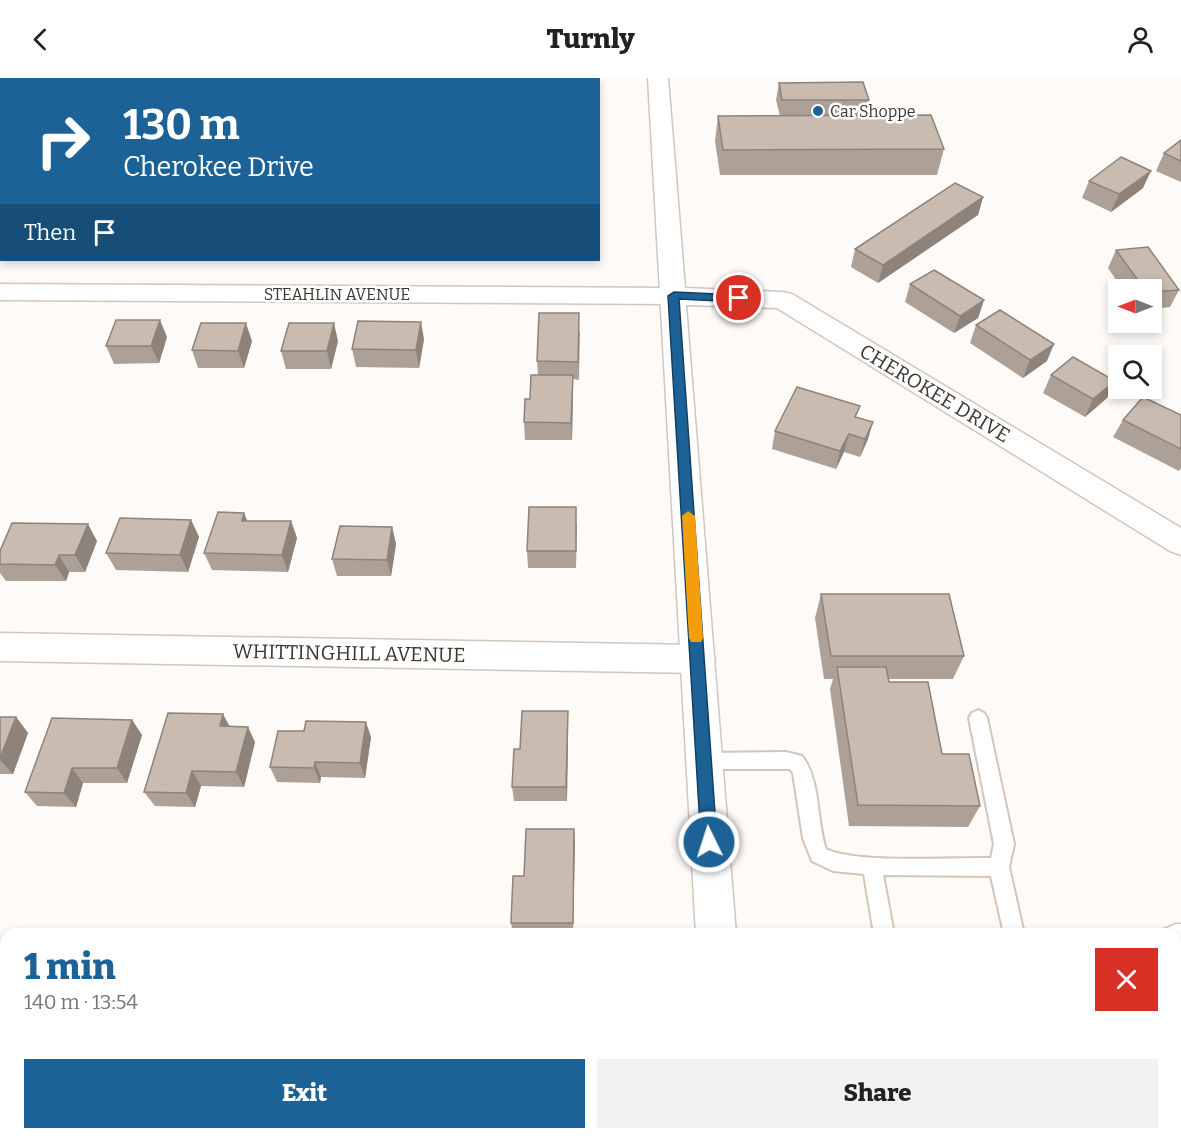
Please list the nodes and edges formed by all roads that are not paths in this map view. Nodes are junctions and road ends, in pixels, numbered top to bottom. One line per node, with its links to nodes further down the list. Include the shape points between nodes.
1 (658, 78): 3 (street)
2 (0, 292): 3 (street, STEAHLIN AVENUE)
3 (674, 296): 4 (street, CHEROKEE DRIVE, via 783,300); 6 (street)
4 (1181, 543)
5 (0, 646): 6 (street, WHITTINGHILL AVENUE)
6 (698, 658): 8 (street)
7 (978, 718): 10 (lane, via 1004,844)
8 (704, 761): 9 (lane, via 796,762 802,770 819,855 833,862); 11 (street)
9 (872, 866): 10 (lane); 12 (lane)
10 (999, 867): 13 (lane)
11 (716, 928)
12 (883, 928)
13 (1013, 928)

